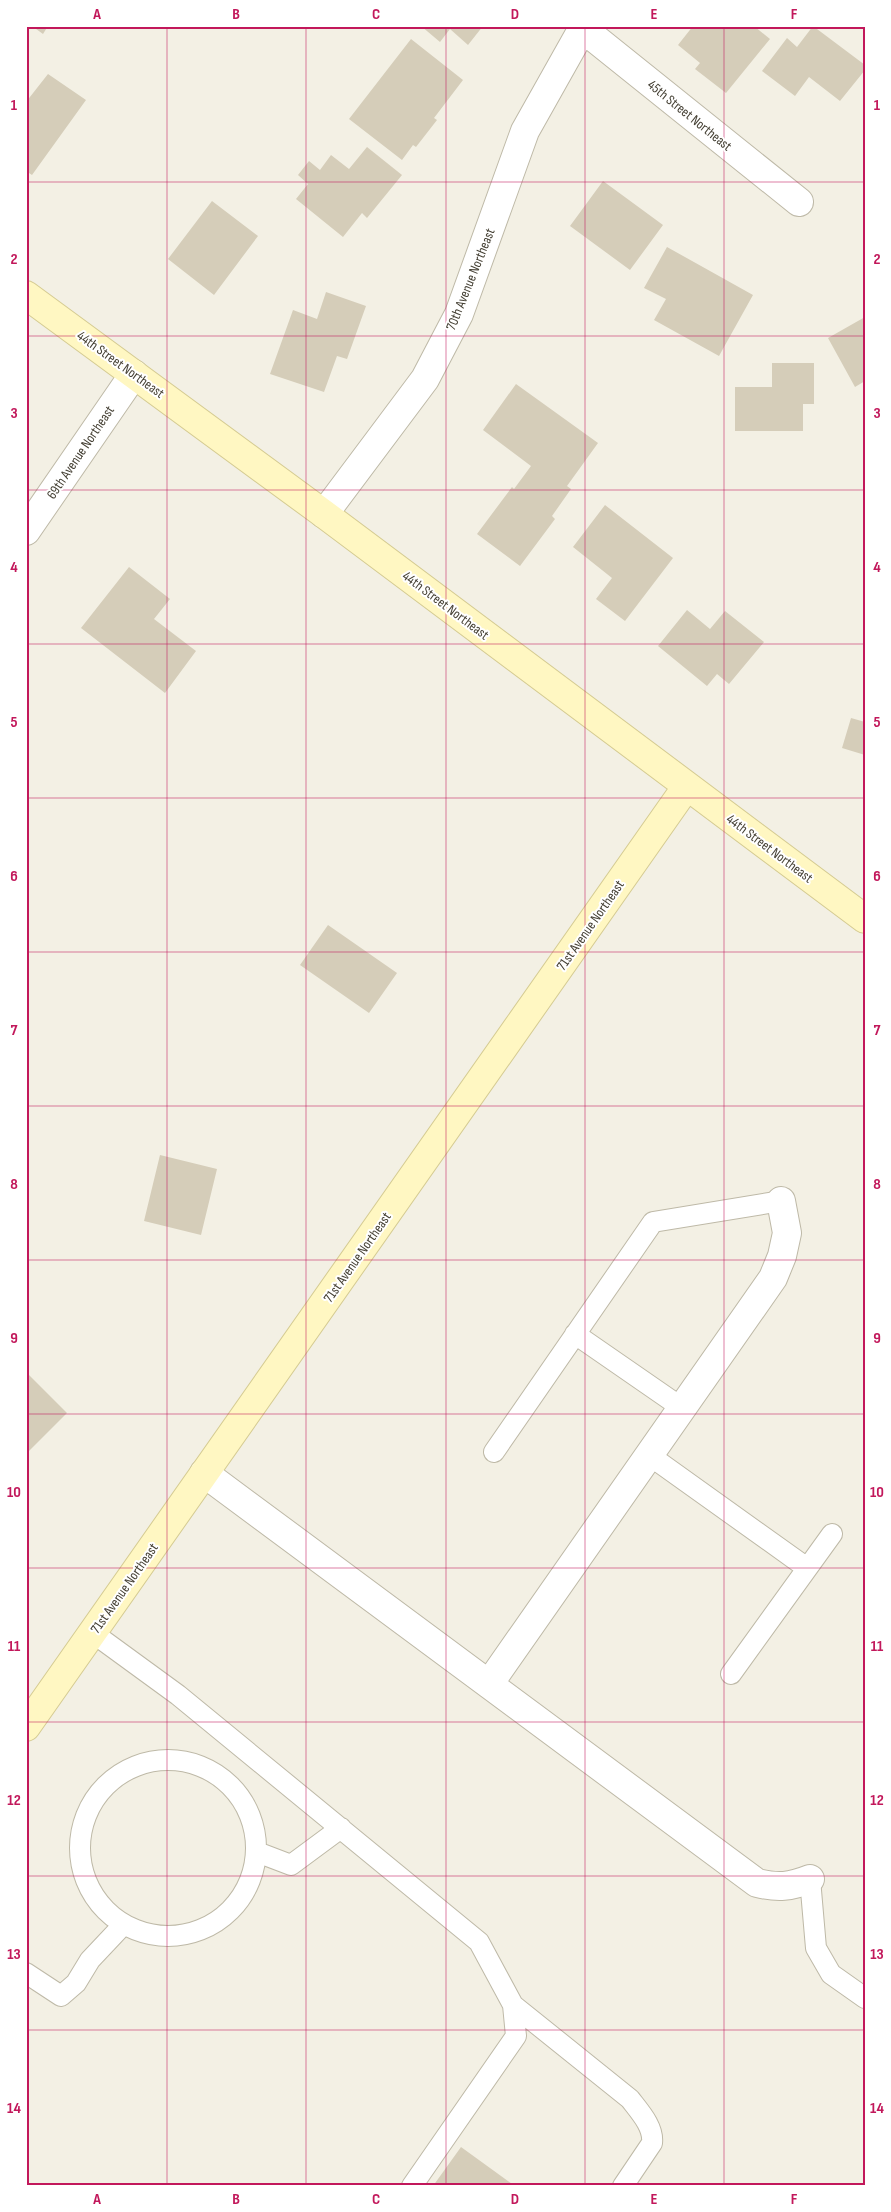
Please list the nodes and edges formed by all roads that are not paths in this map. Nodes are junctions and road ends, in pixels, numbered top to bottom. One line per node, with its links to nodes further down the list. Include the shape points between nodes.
1 (583, 27): 2 (street, 45th Street Northeast); 5 (street, 70th Avenue Northeast, via 525,131 459,314 425,379)
2 (799, 202)
3 (26, 295): 4 (street, 44th Street Northeast)
4 (134, 374): 5 (street, 44th Street Northeast); 6 (street, 69th Avenue Northeast)
5 (324, 514): 7 (street, 44th Street Northeast)
6 (26, 531)
7 (687, 786): 8 (street, 44th Street Northeast); 14 (street, 71st Avenue Northeast)
8 (865, 919)
9 (781, 1201): 10 (lane, via 653,1222); 11 (street, via 787,1233 773,1278)
10 (576, 1334): 11 (lane); 12 (lane)
11 (682, 1408): 13 (street)
12 (494, 1452)
13 (649, 1455): 16 (lane); 19 (street)
14 (204, 1473): 17 (street, 71st Avenue Northeast); 19 (street)
15 (832, 1534): 16 (lane)
16 (807, 1568): 18 (lane)
17 (93, 1632): 20 (street, 71st Avenue Northeast); 21 (lane, via 178,1695)
18 (732, 1674)
19 (489, 1684): 23 (street, via 757,1883 791,1886)
20 (26, 1727)
21 (341, 1828): 22 (lane, via 291,1865); 27 (lane, via 479,1942)
22 (257, 1852): 24 (lane, via 250,1883 234,1909 210,1927 182,1936 151,1936); 24 (lane, via 254,1824 242,1798 222,1777 196,1764 168,1760 139,1764 114,1778 94,1799 83,1826 80,1854 86,1882 101,1907)
23 (810, 1879): 26 (lane, via 816,1948 831,1974)
24 (123, 1925): 25 (lane, via 90,1960 76,1983 61,1996)
25 (26, 1973)
26 (865, 1998)
27 (514, 2005): 28 (lane, via 516,2036); 29 (lane, via 630,2099 645,2119 653,2136 652,2144)
28 (412, 2186)
29 (623, 2186)

